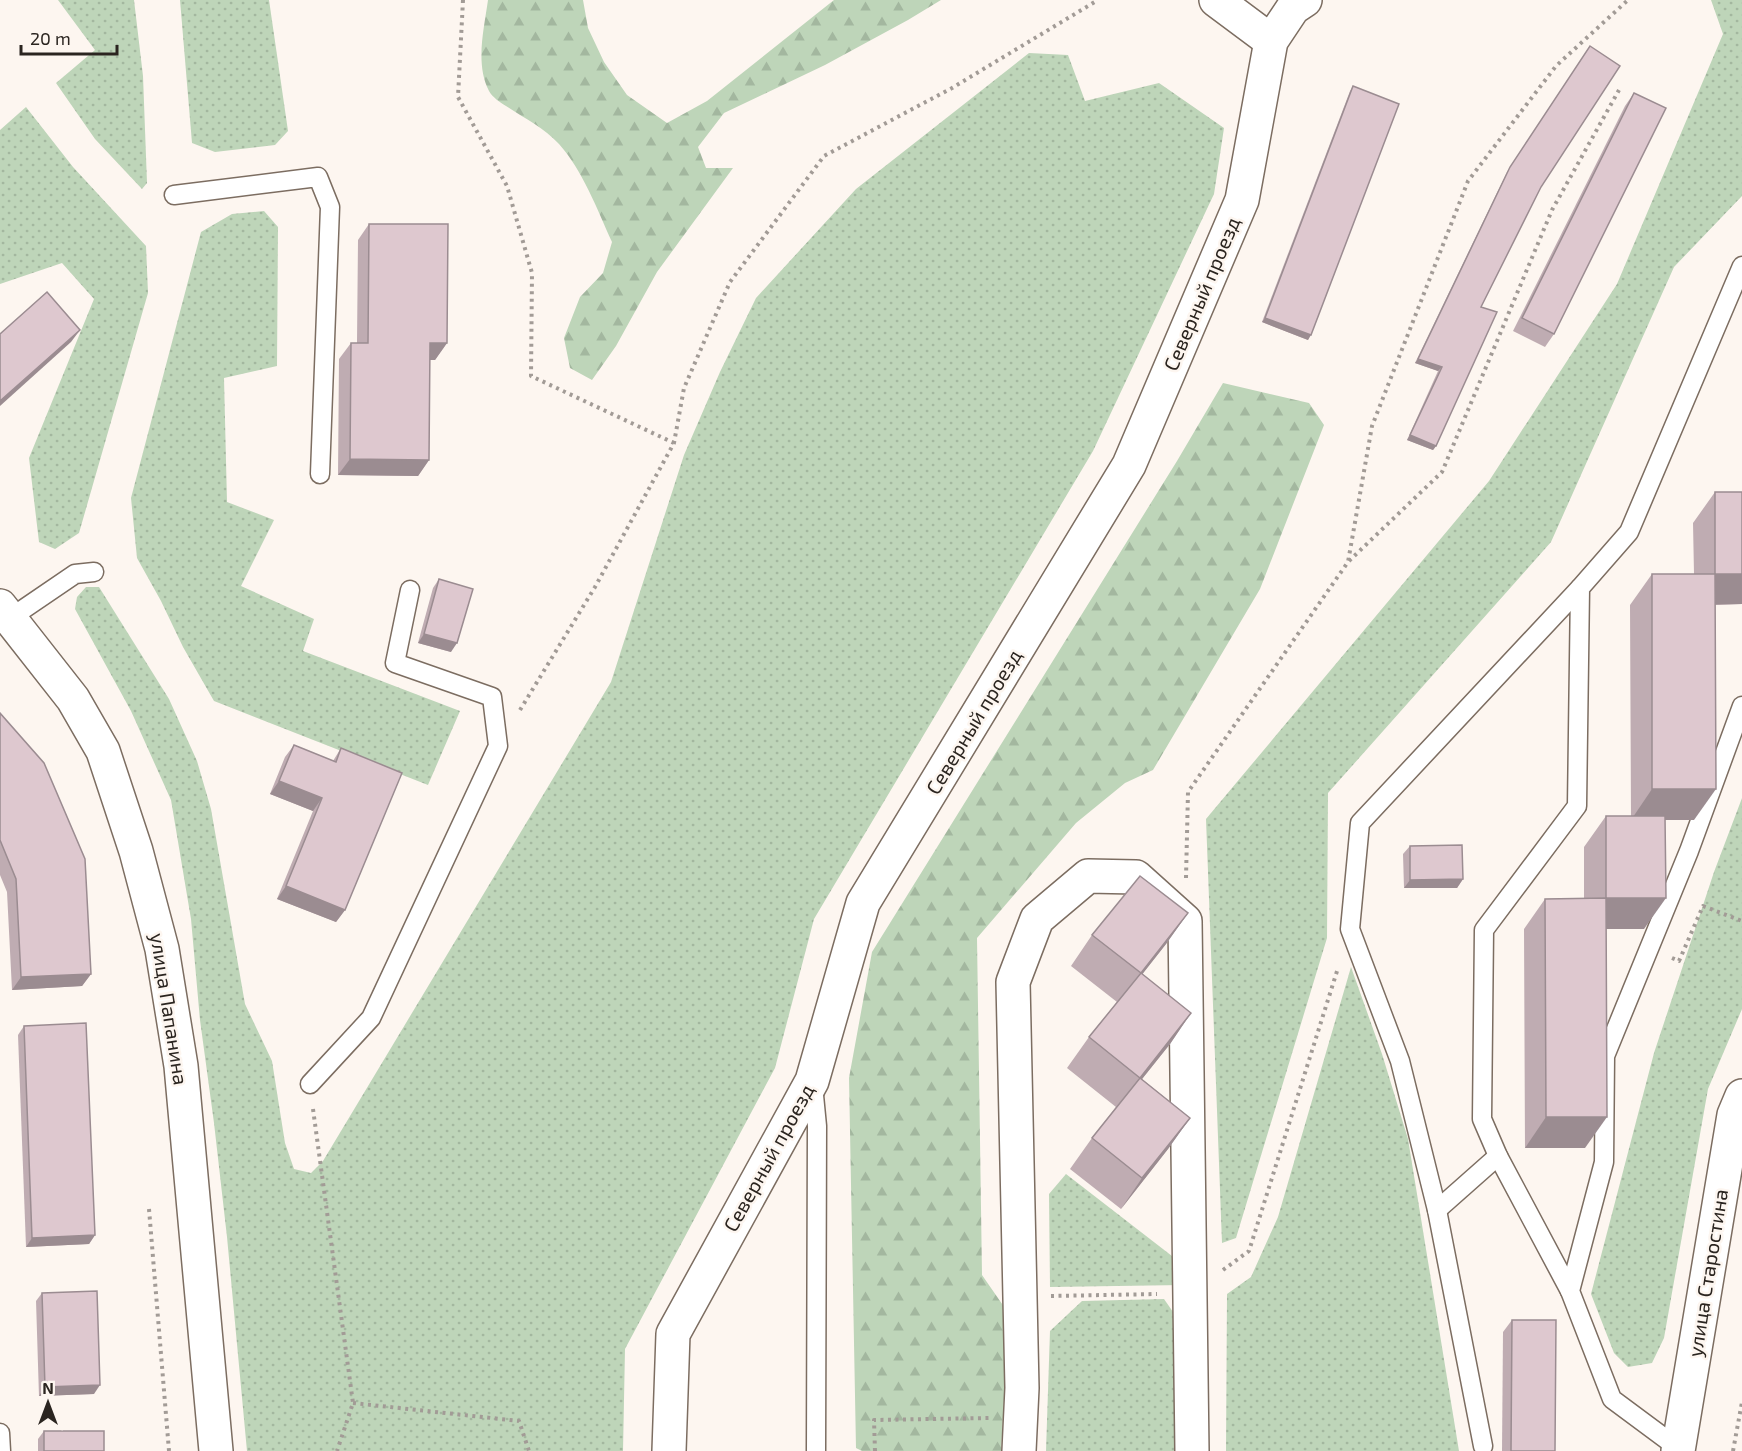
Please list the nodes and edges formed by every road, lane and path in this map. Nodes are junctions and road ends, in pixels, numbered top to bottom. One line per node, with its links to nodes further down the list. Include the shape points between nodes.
1 (463, 0): 10 (path, via 458,97 507,186 532,273 531,376)
2 (1098, 0): 10 (path, via 952,88 824,156 730,282 684,388)
3 (1216, 0): 6 (street)
4 (1305, 0): 6 (street, Северный проезд, via 1293,8)
5 (1628, 0): 12 (path, via 1556,66 1468,181 1372,426)
6 (1271, 41): 23 (street, Северный проезд, via 1242,200 1129,465 863,903)
7 (1619, 90): 12 (path, via 1552,210 1442,472)
8 (174, 195): 11 (lane, via 318,177 330,207)
9 (1742, 266): 14 (lane, via 1629,532)
10 (674, 443): 18 (path, via 595,587)
11 (320, 474)
12 (1348, 562): 19 (path, via 1188,792)
13 (94, 572): 16 (lane, via 75,574)
14 (1580, 588): 21 (lane, via 1360,823); 26 (lane, via 1577,806 1484,930 1482,1119)
15 (410, 590): 18 (lane, via 395,663 492,697)
16 (3, 616): 40 (street, улица Папанина, via 73,699 103,751 136,851 162,949 181,1066)
17 (1742, 706): 22 (lane)
18 (498, 746): 24 (lane, via 371,1018)
19 (1185, 921): 30 (street); 31 (street, via 1136,877 1088,876 1037,919 1013,982)
20 (1742, 921): 22 (path, via 1703,906 1679,961)
21 (1350, 929): 28 (lane, via 1400,1061); 30 (path, via 1248,1251)
22 (1649, 948): 29 (lane, via 1605,1056 1605,1162)
23 (812, 1081): 43 (street, Северный проезд, via 673,1334); 44 (lane, via 817,1126)
24 (310, 1084): 33 (path)
25 (1742, 1096): 37 (street, улица Старостина, via 1734,1115)
26 (1498, 1156): 28 (lane); 29 (lane)
27 (149, 1209): 39 (path)
28 (1437, 1210): 36 (lane)
29 (1570, 1291): 37 (lane, via 1612,1399)
30 (1190, 1294): 31 (path); 47 (street)
31 (1020, 1297): 34 (street)
32 (1742, 1402): 48 (path)
33 (353, 1403): 41 (path); 42 (path, via 519,1421)
34 (1020, 1418): 45 (path, via 874,1420); 46 (street)
35 (0, 1433): 38 (lane)
36 (1483, 1446)
37 (1678, 1449)
38 (1, 1451)
39 (169, 1451)
40 (216, 1451)
41 (337, 1451)
42 (529, 1451)
43 (669, 1451)
44 (816, 1451)
45 (875, 1451)
46 (1019, 1451)
47 (1192, 1451)
48 (1733, 1451)

